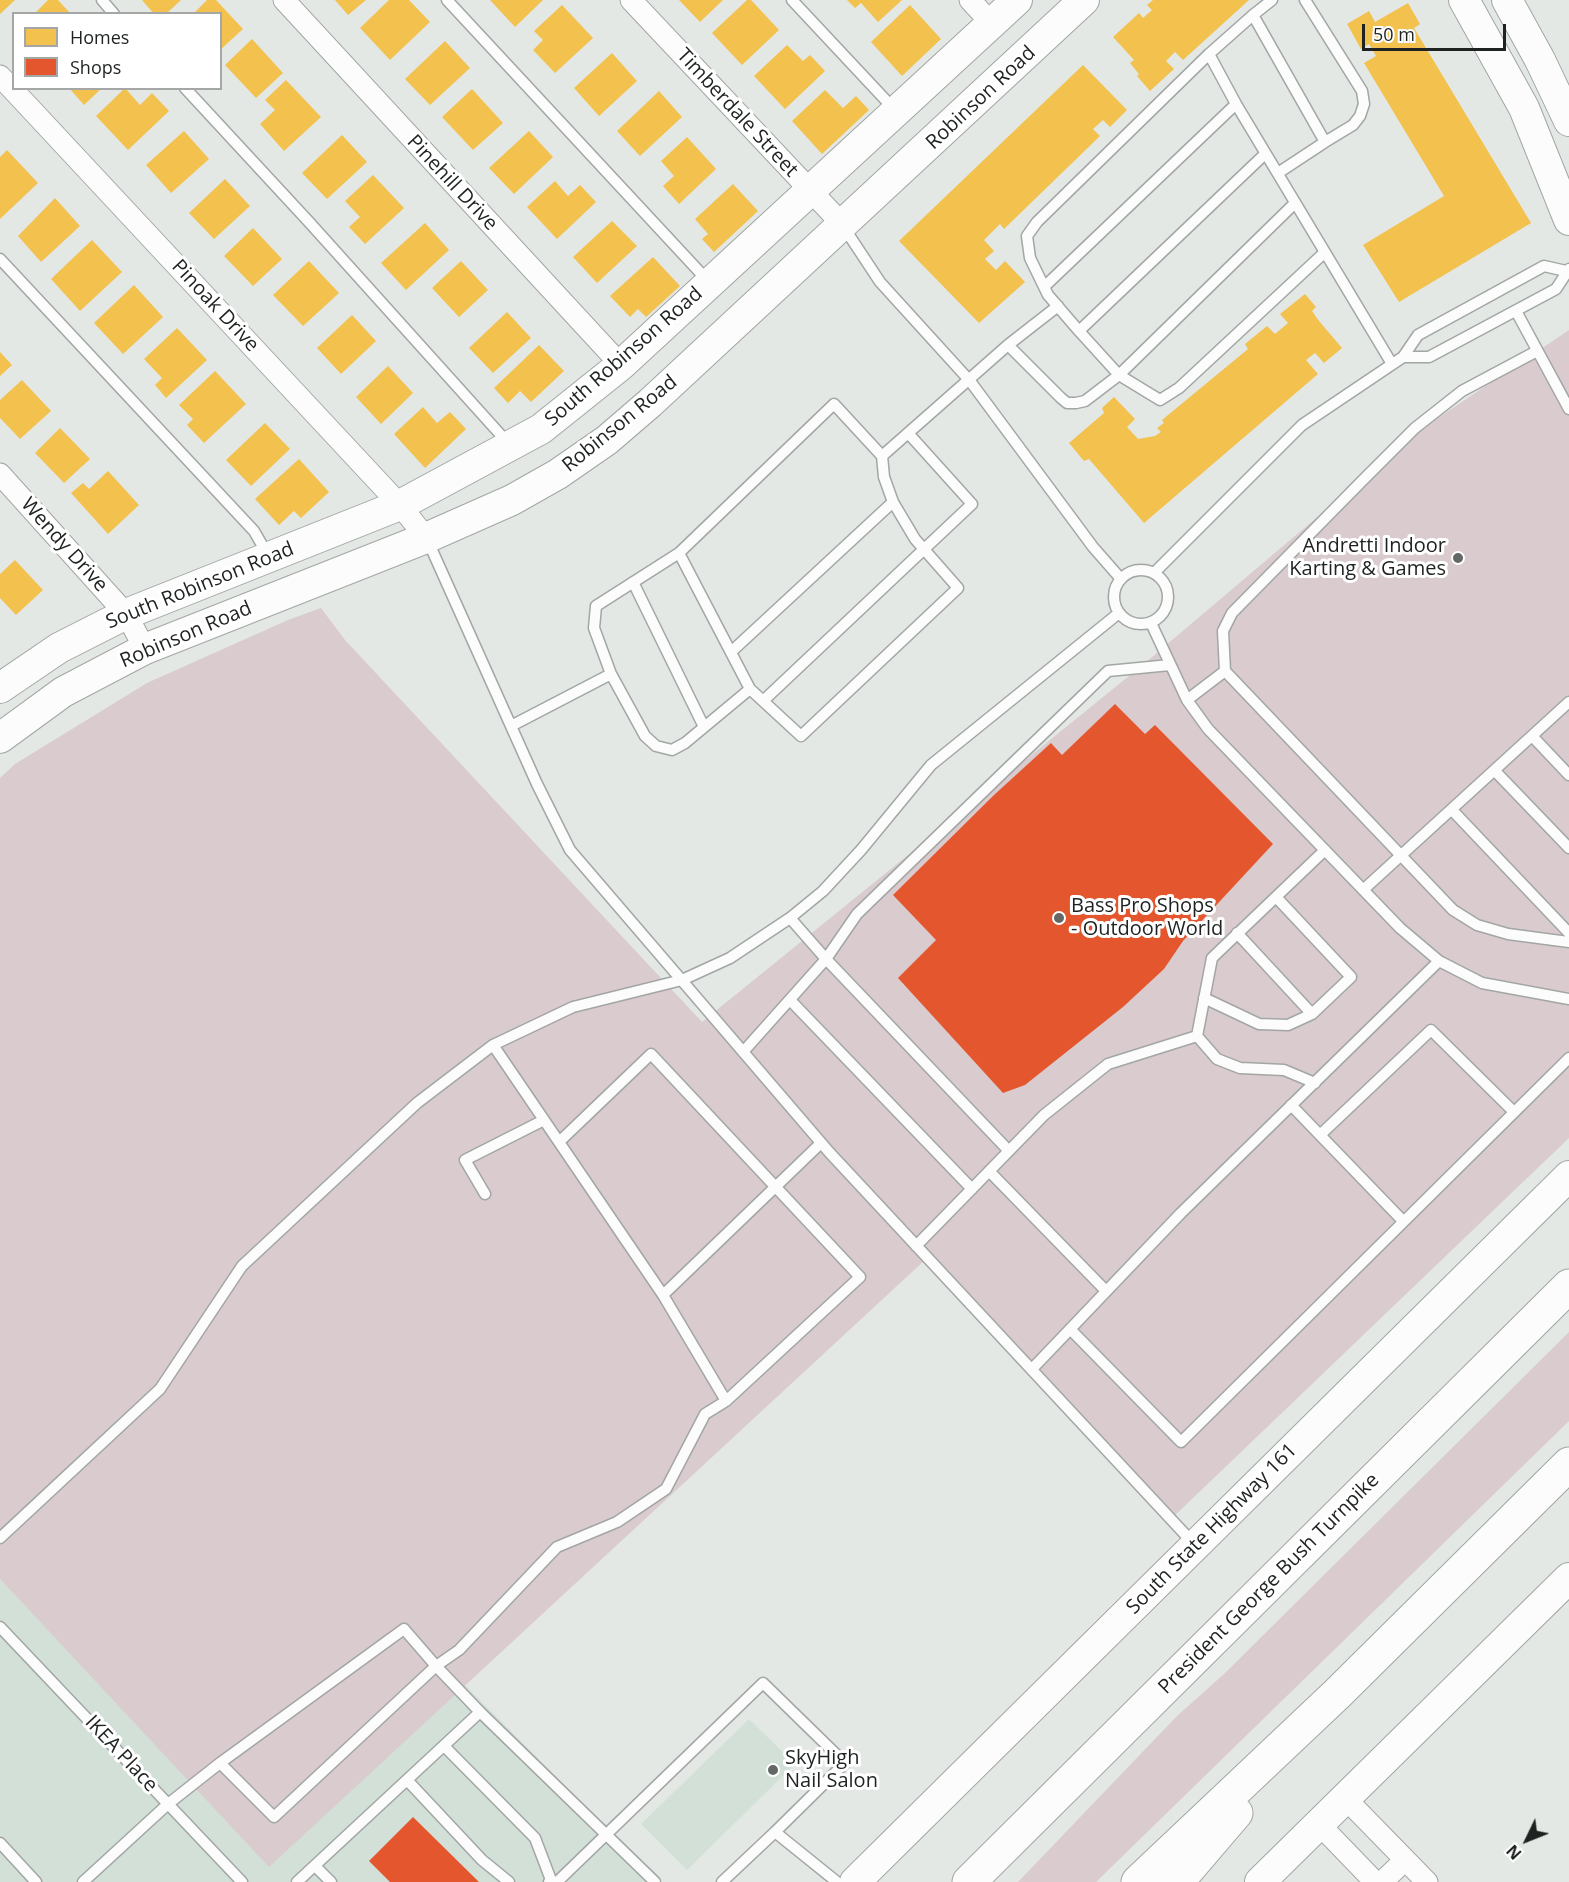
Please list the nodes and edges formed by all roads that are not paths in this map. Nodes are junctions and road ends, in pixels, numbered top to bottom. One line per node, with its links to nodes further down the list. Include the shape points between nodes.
1 (102, 0): 13 (lane)
2 (284, 0): 43 (street, Pinehill Drive)
3 (447, 0): 34 (lane)
4 (631, 0): 27 (street, Timberdale Street)
5 (792, 0): 22 (lane)
6 (970, 0): 15 (street)
7 (1017, 0): 15 (street, South Robinson Road)
8 (1084, 0): 30 (street, Robinson Road)
9 (1272, 0): 14 (lane)
10 (1305, 0): 24 (lane, via 1362,91 1364,104 1353,124)
11 (1464, 0): 29 (street, via 1524,108)
12 (1507, 0): 23 (street)
13 (112, 12)
14 (1253, 15): 16 (lane); 24 (lane)
15 (992, 24): 22 (street, South Robinson Road)
16 (1209, 54): 21 (lane); 35 (lane, via 1027,236 1030,258)
17 (0, 76): 18 (street, Pinoak Drive)
18 (12, 89)
19 (13, 90): 52 (street, Pinoak Drive)
20 (187, 90): 48 (lane)
21 (1236, 104): 25 (lane); 35 (lane)
22 (896, 112): 27 (street, South Robinson Road)
23 (1569, 121)
24 (1325, 142): 26 (lane)
25 (1265, 154): 26 (lane); 38 (lane)
26 (1278, 173): 28 (lane)
27 (810, 191): 30 (street, Timberdale Street); 34 (street, South Robinson Road)
28 (1294, 204): 31 (lane); 44 (lane)
29 (1569, 220)
30 (843, 225): 45 (lane, via 880,282); 53 (street, Robinson Road, via 607,440 512,500)
31 (1324, 253): 42 (lane); 44 (lane, via 1170,396 1160,400 1149,396)
32 (0, 259): 56 (lane, via 254,531)
33 (1568, 270): 37 (lane, via 1556,289); 41 (lane, via 1544,266 1418,335)
34 (710, 283): 43 (street, South Robinson Road)
35 (1045, 286): 36 (lane)
36 (1058, 306): 38 (lane); 39 (lane)
37 (1516, 311): 40 (lane); 41 (lane, via 1429,357)
38 (1079, 332): 44 (lane)
39 (1008, 345): 44 (lane, via 1067,403 1085,401); 45 (lane)
40 (1537, 351): 46 (lane); 66 (lane, via 1462,391 1415,428 1285,558 1232,613 1223,631)
41 (1402, 357): 42 (lane)
42 (1392, 364): 57 (lane, via 1302,425)
43 (621, 365): 48 (street, South Robinson Road, via 542,429)
44 (1119, 375)
45 (970, 381): 47 (lane); 58 (lane)
46 (1569, 409)
47 (908, 433): 49 (lane); 54 (lane, via 972,504)
48 (510, 445): 52 (street, South Robinson Road)
49 (882, 456): 51 (lane); 55 (lane, via 834,404)
50 (0, 474): 61 (street, Wendy Drive)
51 (893, 502): 54 (lane); 64 (lane)
52 (400, 505): 53 (street, Pinoak Drive); 56 (street, South Robinson Road)
53 (426, 538): 63 (street, Robinson Road); 73 (lane)
54 (925, 549): 71 (lane); 71 (lane, via 958,588 801,736)
55 (679, 553): 59 (lane); 64 (lane)
56 (269, 557): 61 (street, South Robinson Road)
57 (1155, 573): 58 (lane, via 1136,570); 62 (lane, via 1166,586 1168,603)
58 (1120, 579): 60 (lane, via 1114,596)
59 (633, 582): 67 (lane, via 596,606 594,628); 74 (lane)
60 (1119, 613): 62 (lane, via 1134,624); 85 (lane, via 931,765 861,850 823,891)
61 (126, 614): 63 (street, Wendy Drive); 68 (street, South Robinson Road, via 59,648)
62 (1151, 623): 65 (lane)
63 (145, 649): 76 (street, Robinson Road, via 63,692)
64 (731, 652): 69 (lane)
65 (1170, 665): 70 (lane); 89 (lane, via 1108,671 857,914)
66 (1225, 671): 70 (lane); 82 (lane)
67 (611, 674): 73 (lane); 74 (lane, via 645,736 656,746 672,750)
68 (0, 688)
69 (750, 689): 71 (lane); 74 (lane)
70 (1187, 700): 81 (lane, via 1208,729)
71 (763, 701)
72 (1569, 702): 75 (lane)
73 (511, 726): 91 (lane, via 570,850)
74 (704, 727)
75 (1533, 737): 77 (lane); 78 (lane)
76 (0, 738)
77 (1496, 771): 79 (lane); 80 (lane)
78 (1569, 775)
79 (1452, 810): 82 (lane); 87 (lane)
80 (1569, 848)
81 (1325, 850): 83 (lane); 84 (lane)
82 (1400, 855): 83 (lane); 88 (lane, via 1453,910 1477,925 1508,934)
83 (1363, 890): 90 (lane)
84 (1276, 897): 86 (lane); 95 (lane, via 1351,977)
85 (790, 918): 89 (lane); 91 (lane, via 730,958)
86 (1237, 933): 92 (lane, via 1212,957); 95 (lane)
87 (1569, 933)
88 (1569, 942)
89 (826, 959): 94 (lane); 107 (lane)
90 (1439, 961): 93 (lane, via 1482,983); 100 (lane)
91 (682, 980): 97 (lane, via 573,1007); 98 (lane)
92 (1204, 998): 95 (lane, via 1259,1024 1288,1025); 96 (lane)
93 (1569, 999)
94 (790, 1000): 98 (lane); 111 (lane)
95 (1312, 1014)
96 (1197, 1036): 100 (lane, via 1217,1059 1240,1068 1284,1070); 107 (lane, via 1108,1064 1044,1115)
97 (493, 1045): 103 (lane); 122 (lane, via 417,1103 242,1266 160,1389)
98 (743, 1052): 106 (lane)
99 (1569, 1058): 102 (lane)
100 (1315, 1083): 101 (lane)
101 (1291, 1105): 104 (lane); 116 (lane)
102 (1514, 1112): 104 (lane, via 1431,1030); 113 (lane)
103 (544, 1120): 105 (lane); 112 (lane, via 465,1160)
104 (1320, 1135): 113 (lane)
105 (559, 1142): 110 (lane, via 651,1054); 117 (lane)
106 (821, 1143): 110 (lane); 114 (lane)
107 (1009, 1151): 108 (lane)
108 (989, 1171): 111 (lane); 116 (lane)
109 (1569, 1176): 123 (street, South State Highway 161)
110 (776, 1185): 117 (lane); 120 (lane, via 860,1277)
111 (972, 1189): 114 (lane)
112 (485, 1194)
113 (1403, 1221): 118 (lane, via 1181,1442)
114 (916, 1246): 119 (lane)
115 (1569, 1286): 136 (highway, President George Bush Turnpike)
116 (1106, 1291): 118 (lane)
117 (663, 1295): 120 (lane)
118 (1070, 1329): 119 (lane)
119 (1032, 1370): 123 (lane)
120 (726, 1401): 126 (lane, via 705,1414 666,1489 616,1522 557,1547 459,1650)
121 (1569, 1464): 127 (highway)
122 (0, 1538)
123 (1195, 1546): 152 (street, South State Highway 161)
124 (1569, 1578): 132 (street)
125 (0, 1627): 133 (lane, IKEA Place)
126 (436, 1666): 128 (lane); 130 (lane, via 404,1629); 130 (lane, via 274,1817)
127 (1337, 1694): 155 (highway); 156 (highway)
128 (480, 1712): 129 (lane); 137 (lane)
129 (444, 1746): 131 (lane); 148 (lane, via 535,1838)
130 (220, 1763): 133 (lane)
131 (408, 1780): 140 (lane); 146 (lane, via 482,1860)
132 (1345, 1798): 134 (street); 139 (street)
133 (168, 1804): 142 (lane); 143 (lane, IKEA Place)
134 (1319, 1824): 157 (street); 158 (street)
135 (775, 1832): 137 (lane, via 845,1763 763,1683); 150 (lane); 151 (lane)
136 (1018, 1832): 153 (highway); 154 (highway, President George Bush Turnpike)
137 (607, 1836): 148 (lane); 149 (lane)
138 (0, 1843): 141 (lane)
139 (1405, 1860): 159 (street); 160 (street)
140 (315, 1866): 144 (lane); 145 (lane)
141 (36, 1882)
142 (83, 1882)
143 (242, 1882)
144 (297, 1882)
145 (332, 1882)
146 (509, 1882)
147 (539, 1882): 148 (lane)
148 (553, 1882)
149 (655, 1882)
150 (723, 1882)
151 (837, 1882)
152 (855, 1882)
153 (954, 1882)
154 (969, 1882)
155 (1138, 1882)
156 (1177, 1882)
157 (1260, 1882)
158 (1375, 1882)
159 (1382, 1882)
160 (1427, 1882)

